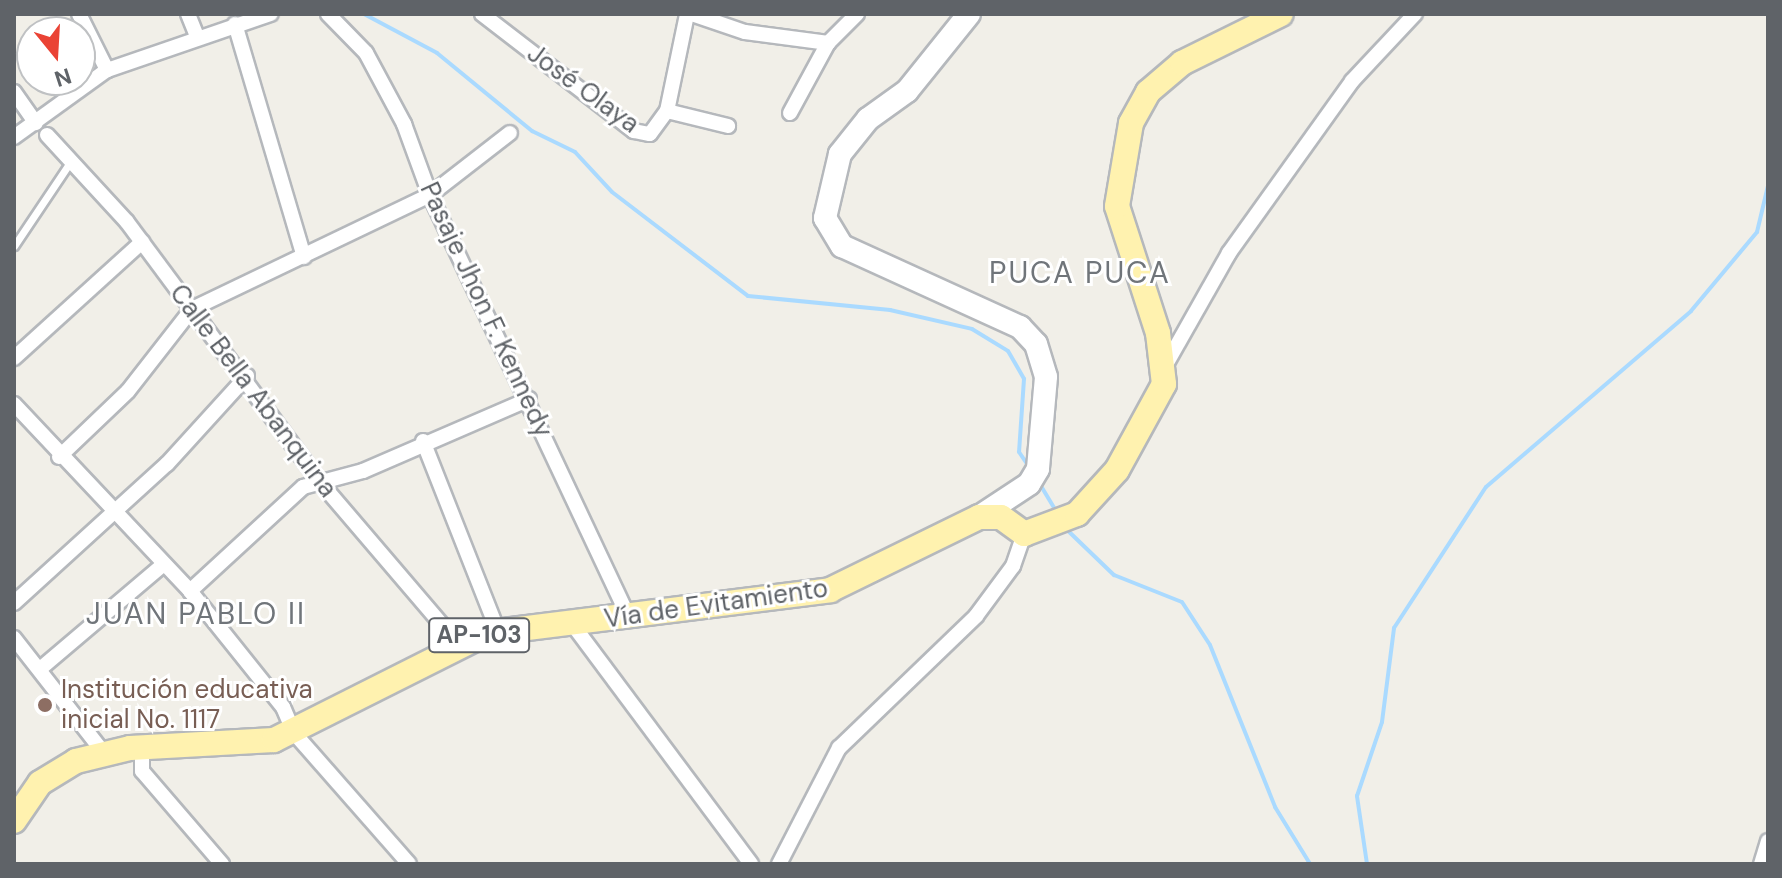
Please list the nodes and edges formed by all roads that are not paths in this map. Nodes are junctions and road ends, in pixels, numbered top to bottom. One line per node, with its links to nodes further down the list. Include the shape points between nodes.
1 (79, 14): 14 (street)
2 (188, 14): 12 (street)
3 (271, 14): 11 (street)
4 (328, 14): 24 (street, Pasaje Jhon F. Kennedy, via 366,53)
5 (482, 14): 16 (street, José Olaya, via 634,131 650,134)
6 (689, 14): 13 (street, via 745,32); 16 (street)
7 (857, 14): 13 (street)
8 (969, 14): 38 (main road, Vía de Evitamiento, via 907,91 868,119 840,154 825,218 842,246 1028,332 1046,377 1033,477)
9 (1281, 14): 30 (main road, via 1182,63 1148,92 1131,123 1117,206)
10 (1415, 14): 30 (street, via 1352,81 1229,253)
11 (235, 24): 12 (street); 27 (street)
12 (197, 36): 14 (street)
13 (828, 43): 17 (street)
14 (107, 70): 18 (street)
15 (14, 92): 18 (street)
16 (667, 111): 19 (street, José Olaya)
17 (790, 113)
18 (36, 123): 22 (street)
19 (728, 126)
20 (510, 133): 24 (street)
21 (47, 135): 23 (street, Calle Bella Abanquina)
22 (14, 137)
23 (71, 161): 25 (street, Calle Bella Abanquina); 26 (lane)
24 (430, 195): 27 (street); 32 (street, Pasaje Jhon F. Kennedy)
25 (142, 242): 28 (street, Calle Bella Abanquina); 29 (street)
26 (14, 246)
27 (304, 257): 28 (street)
28 (192, 309): 31 (street, Calle Bella Abanquina); 35 (street, via 128,391)
29 (14, 358)
30 (1164, 369): 39 (main road, via 1157,405 1130,451 1060,522)
31 (247, 376): 36 (street, Calle Bella Abanquina); 37 (street)
32 (529, 399): 34 (street); 43 (street, Pasaje Jhon F. Kennedy)
33 (14, 404): 35 (street)
34 (423, 441): 36 (street); 45 (street)
35 (59, 457): 37 (street)
36 (320, 482): 41 (street, via 303,487); 47 (street, Calle Bella Abanquina)
37 (116, 511): 40 (street); 42 (street)
38 (979, 517): 39 (main road, via 1001,517); 43 (main road, Vía de Evitamiento / AP-103, via 830,590)
39 (1024, 534): 57 (street, via 1013,566 976,616 839,748)
40 (164, 564): 41 (street); 48 (street)
41 (190, 591): 49 (street, via 283,707)
42 (14, 603)
43 (628, 616): 44 (main road, Vía de Evitamiento / AP-103)
44 (573, 625): 45 (main road, Vía de Evitamiento / AP-103); 56 (street)
45 (498, 631): 47 (main road, Vía de Evitamiento / AP-103)
46 (14, 638): 48 (street)
47 (460, 646): 49 (main road, Vía de Evitamiento / AP-103)
48 (40, 669): 51 (street)
49 (294, 733): 50 (main road, Vía de Evitamiento / AP-103); 55 (street)
50 (142, 747): 51 (main road, Vía de Evitamiento / AP-103); 54 (street, via 142,771)
51 (103, 752): 52 (main road, Vía de Evitamiento / AP-103, via 40,783)
52 (14, 821)
53 (1768, 841): 58 (street)
54 (222, 864)
55 (409, 864)
56 (751, 864)
57 (779, 864)
58 (1761, 864)

